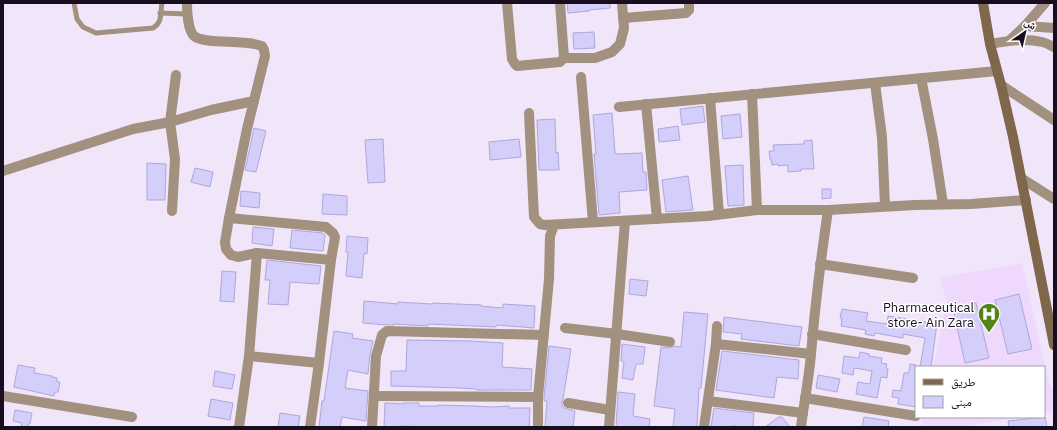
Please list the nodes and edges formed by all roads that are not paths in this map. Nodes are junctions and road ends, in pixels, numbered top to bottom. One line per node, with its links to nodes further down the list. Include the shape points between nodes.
1 (74, 3): 10 (lane, via 77,19 83,27 96,33 153,28 160,20)
2 (162, 3): 10 (lane)
3 (187, 3): 11 (street)
4 (507, 3): 18 (street, via 512,59 517,66 560,62)
5 (560, 3): 18 (street)
6 (622, 3): 12 (street)
7 (689, 3): 12 (street, via 689,10 686,13)
8 (983, 3): 16 (main road)
9 (1045, 3): 13 (street)
10 (160, 13): 11 (lane)
11 (187, 14): 27 (street, via 191,31 200,39 262,46 265,56)
12 (623, 18): 18 (street, via 624,28 620,44 612,52 595,58)
13 (1026, 26): 14 (street); 15 (street)
14 (1054, 28)
15 (1009, 41): 16 (street); 17 (street, via 1032,40)
16 (990, 44): 19 (main road)
17 (1054, 47)
18 (564, 58)
19 (997, 71): 22 (street); 24 (main road)
20 (176, 75): 32 (street)
21 (581, 77): 46 (street)
22 (921, 78): 23 (street); 37 (street)
23 (875, 83): 25 (street); 38 (street, via 882,137)
24 (1001, 85): 31 (street); 34 (main road)
25 (752, 94): 26 (street); 39 (street)
26 (710, 98): 28 (street); 42 (street)
27 (254, 101): 32 (street); 43 (street)
28 (646, 104): 29 (street); 44 (street)
29 (619, 107)
30 (529, 113): 47 (street, via 534,218 540,224)
31 (1054, 120)
32 (170, 122): 33 (street, via 133,129); 41 (street, via 175,159)
33 (3, 171)
34 (1021, 178): 35 (street); 36 (main road)
35 (1054, 199)
36 (1026, 200): 37 (street); 59 (main road)
37 (943, 204): 38 (street)
38 (885, 206): 40 (street)
39 (757, 210): 40 (street); 42 (street)
40 (828, 210): 50 (street)
41 (172, 211)
42 (719, 214): 44 (street)
43 (229, 218): 48 (street, via 226,249 231,255 238,257); 49 (street, via 326,227 335,237)
44 (656, 219): 45 (street)
45 (626, 221): 46 (street); 54 (street)
46 (593, 222): 47 (street)
47 (554, 225): 56 (street, via 550,236)
48 (257, 253): 49 (street); 62 (street)
49 (331, 260): 63 (street)
50 (820, 264): 51 (street); 55 (street)
51 (913, 278)
52 (717, 326): 58 (street)
53 (565, 328): 54 (street)
54 (617, 334): 57 (street); 70 (street)
55 (812, 334): 60 (street); 61 (street)
56 (544, 335): 65 (street, via 387,331 382,335 376,356); 66 (street)
57 (670, 342)
58 (716, 344): 61 (street); 68 (street)
59 (1054, 345)
60 (906, 350)
61 (811, 354): 67 (street)
62 (249, 356): 63 (street); 74 (street)
63 (319, 363): 75 (street)
64 (3, 396): 73 (street)
65 (374, 396): 66 (street); 76 (street)
66 (538, 397): 77 (street)
67 (805, 398): 71 (street); 72 (street)
68 (708, 401): 71 (street); 79 (street)
69 (568, 403): 70 (street)
70 (610, 410): 78 (street)
71 (803, 413): 80 (street)
72 (915, 416)
73 (132, 417)
74 (239, 427)
75 (310, 427)
76 (372, 427)
77 (538, 427)
78 (609, 427)
79 (704, 427)
80 (801, 427)

